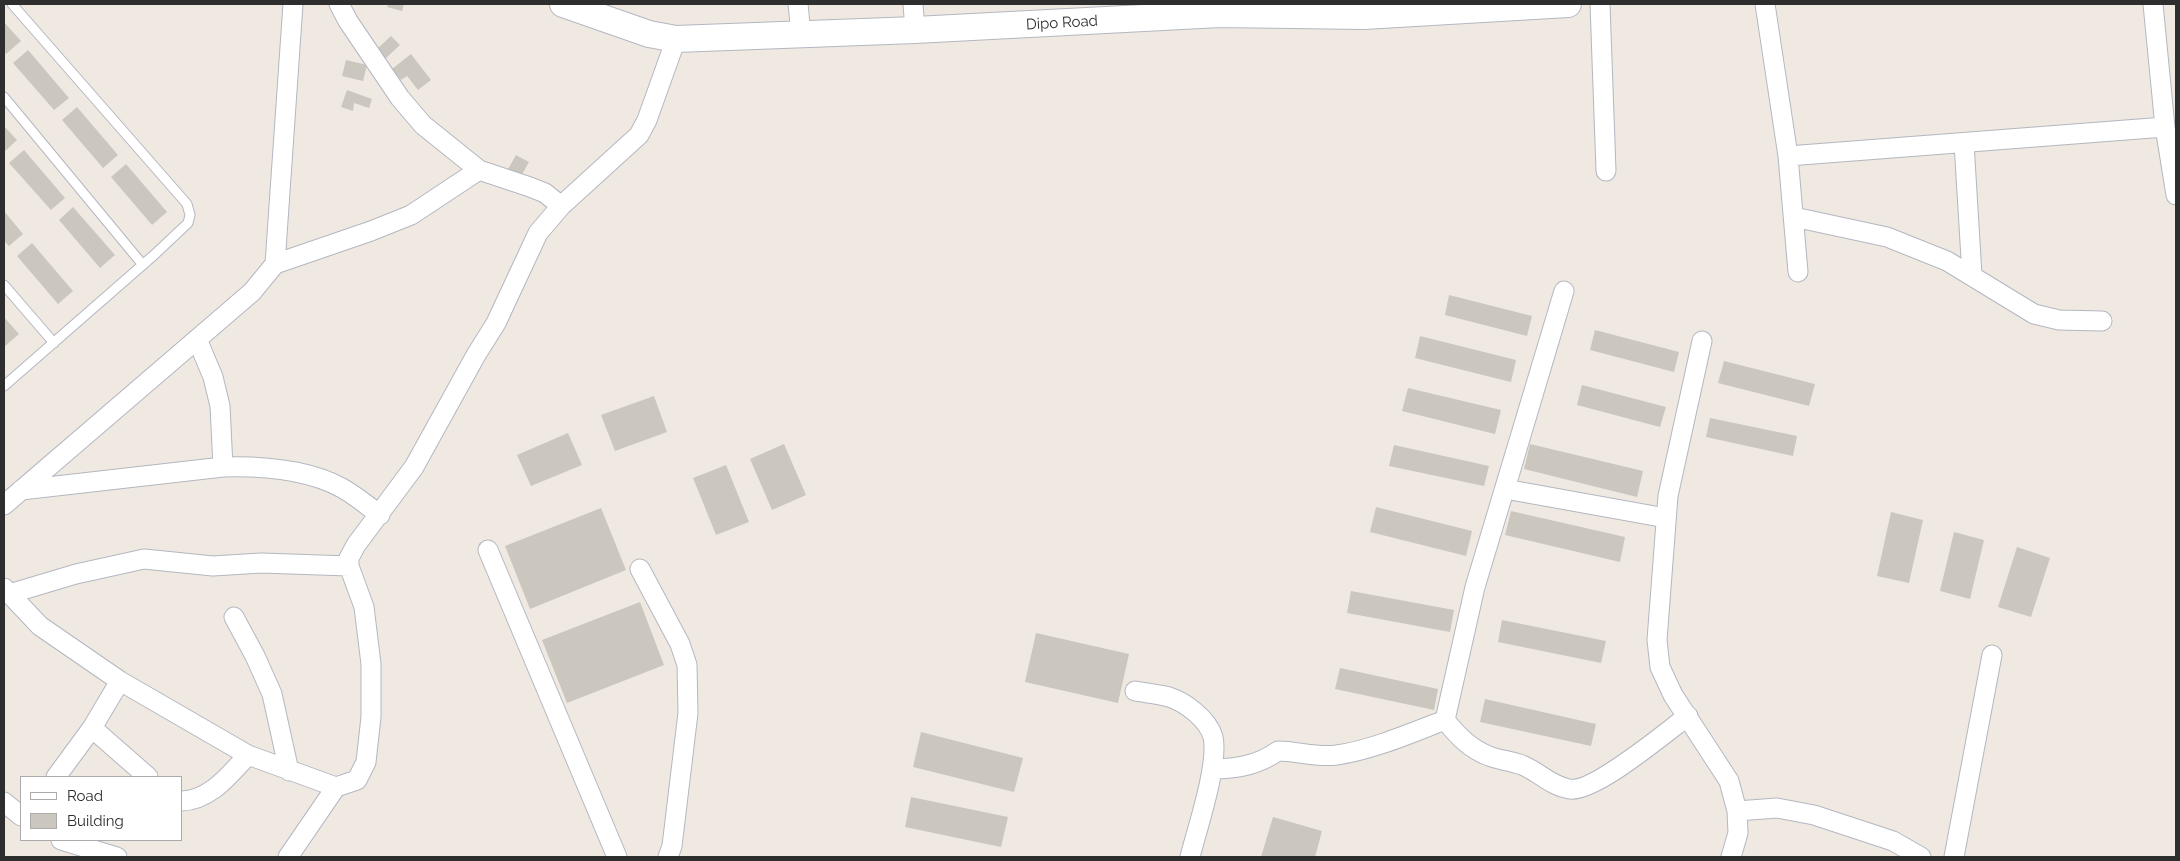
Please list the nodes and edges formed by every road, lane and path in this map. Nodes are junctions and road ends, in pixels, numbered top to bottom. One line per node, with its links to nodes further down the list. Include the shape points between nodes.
1 (12, 4): 25 (lane, via 187,204 188,223)
2 (293, 4): 24 (street)
3 (339, 4): 19 (street, via 400,98 423,125)
4 (798, 4): 13 (street)
5 (913, 4): 12 (street)
6 (1568, 4): 11 (main road, Dipo Road)
7 (1600, 4): 20 (street)
8 (1764, 4): 18 (street)
9 (2153, 4): 16 (street)
10 (573, 8): 14 (main road, Dipo Road, via 649,34)
11 (1363, 10): 12 (main road, Dipo Road)
12 (915, 30): 13 (main road, Dipo Road)
13 (801, 34): 14 (main road, Dipo Road)
14 (676, 39): 22 (street, via 639,135)
15 (4, 97): 25 (lane)
16 (2165, 127): 17 (street); 21 (street)
17 (1964, 143): 18 (street); 27 (street)
18 (1788, 156): 23 (street)
19 (479, 170): 22 (street, via 545,193); 24 (street, via 411,215)
20 (1606, 171)
21 (2176, 195)
22 (560, 206): 38 (street, via 538,233 496,323 414,467)
23 (1794, 217): 26 (street); 27 (street, via 1888,237)
24 (275, 264): 30 (street, via 252,292)
25 (143, 265): 32 (lane)
26 (1798, 272)
27 (1972, 275): 29 (street, via 2034,314 2059,320)
28 (4, 285): 32 (lane)
29 (2102, 321)
30 (197, 339): 34 (street, via 213,377 220,406); 36 (street)
31 (1702, 341): 39 (street)
32 (54, 342): 33 (lane)
33 (4, 386)
34 (223, 467): 36 (street); 38 (street, via 264,466 313,477 342,488)
35 (1505, 489): 35 (street, via 1548,348 1564,291); 39 (street); 49 (street, via 1476,587)
36 (21, 490): 37 (street)
37 (4, 505)
38 (380, 515): 41 (street, via 356,545 349,558)
39 (1666, 518): 48 (street, via 1657,640 1660,667 1673,695)
40 (488, 550): 64 (street)
41 (350, 566): 43 (street, via 261,563 213,566 144,559); 56 (street, via 364,607 371,664 371,717 363,770 357,780)
42 (640, 569): 65 (street, via 680,644 687,665 686,738)
43 (6, 591): 46 (street, via 40,626)
44 (234, 617): 53 (street, via 272,694)
45 (1992, 655): 69 (street)
46 (120, 681): 50 (street); 51 (street)
47 (1135, 691): 52 (street, via 1168,697 1198,715 1213,737)
48 (1688, 716): 49 (street, via 1606,776 1578,790 1547,781 1522,766 1487,755 1466,744); 59 (street, via 1730,781)
49 (1445, 720): 52 (street, via 1394,740 1337,755 1308,756 1278,751 1254,764 1234,769)
50 (92, 728): 54 (street); 55 (street)
51 (248, 756): 53 (street); 57 (street, via 216,788 201,797)
52 (1212, 769): 66 (street)
53 (290, 770): 56 (street)
54 (57, 776)
55 (147, 776)
56 (336, 787): 63 (street)
57 (182, 801)
58 (4, 802): 60 (street)
59 (1737, 811): 67 (street, via 1738,833); 68 (street, via 1777,808 1814,815 1893,841)
60 (20, 815)
61 (64, 841): 62 (street)
62 (117, 857)
63 (288, 857)
64 (617, 857)
65 (668, 857)
66 (1190, 857)
67 (1731, 857)
68 (1921, 857)
69 (1954, 857)

